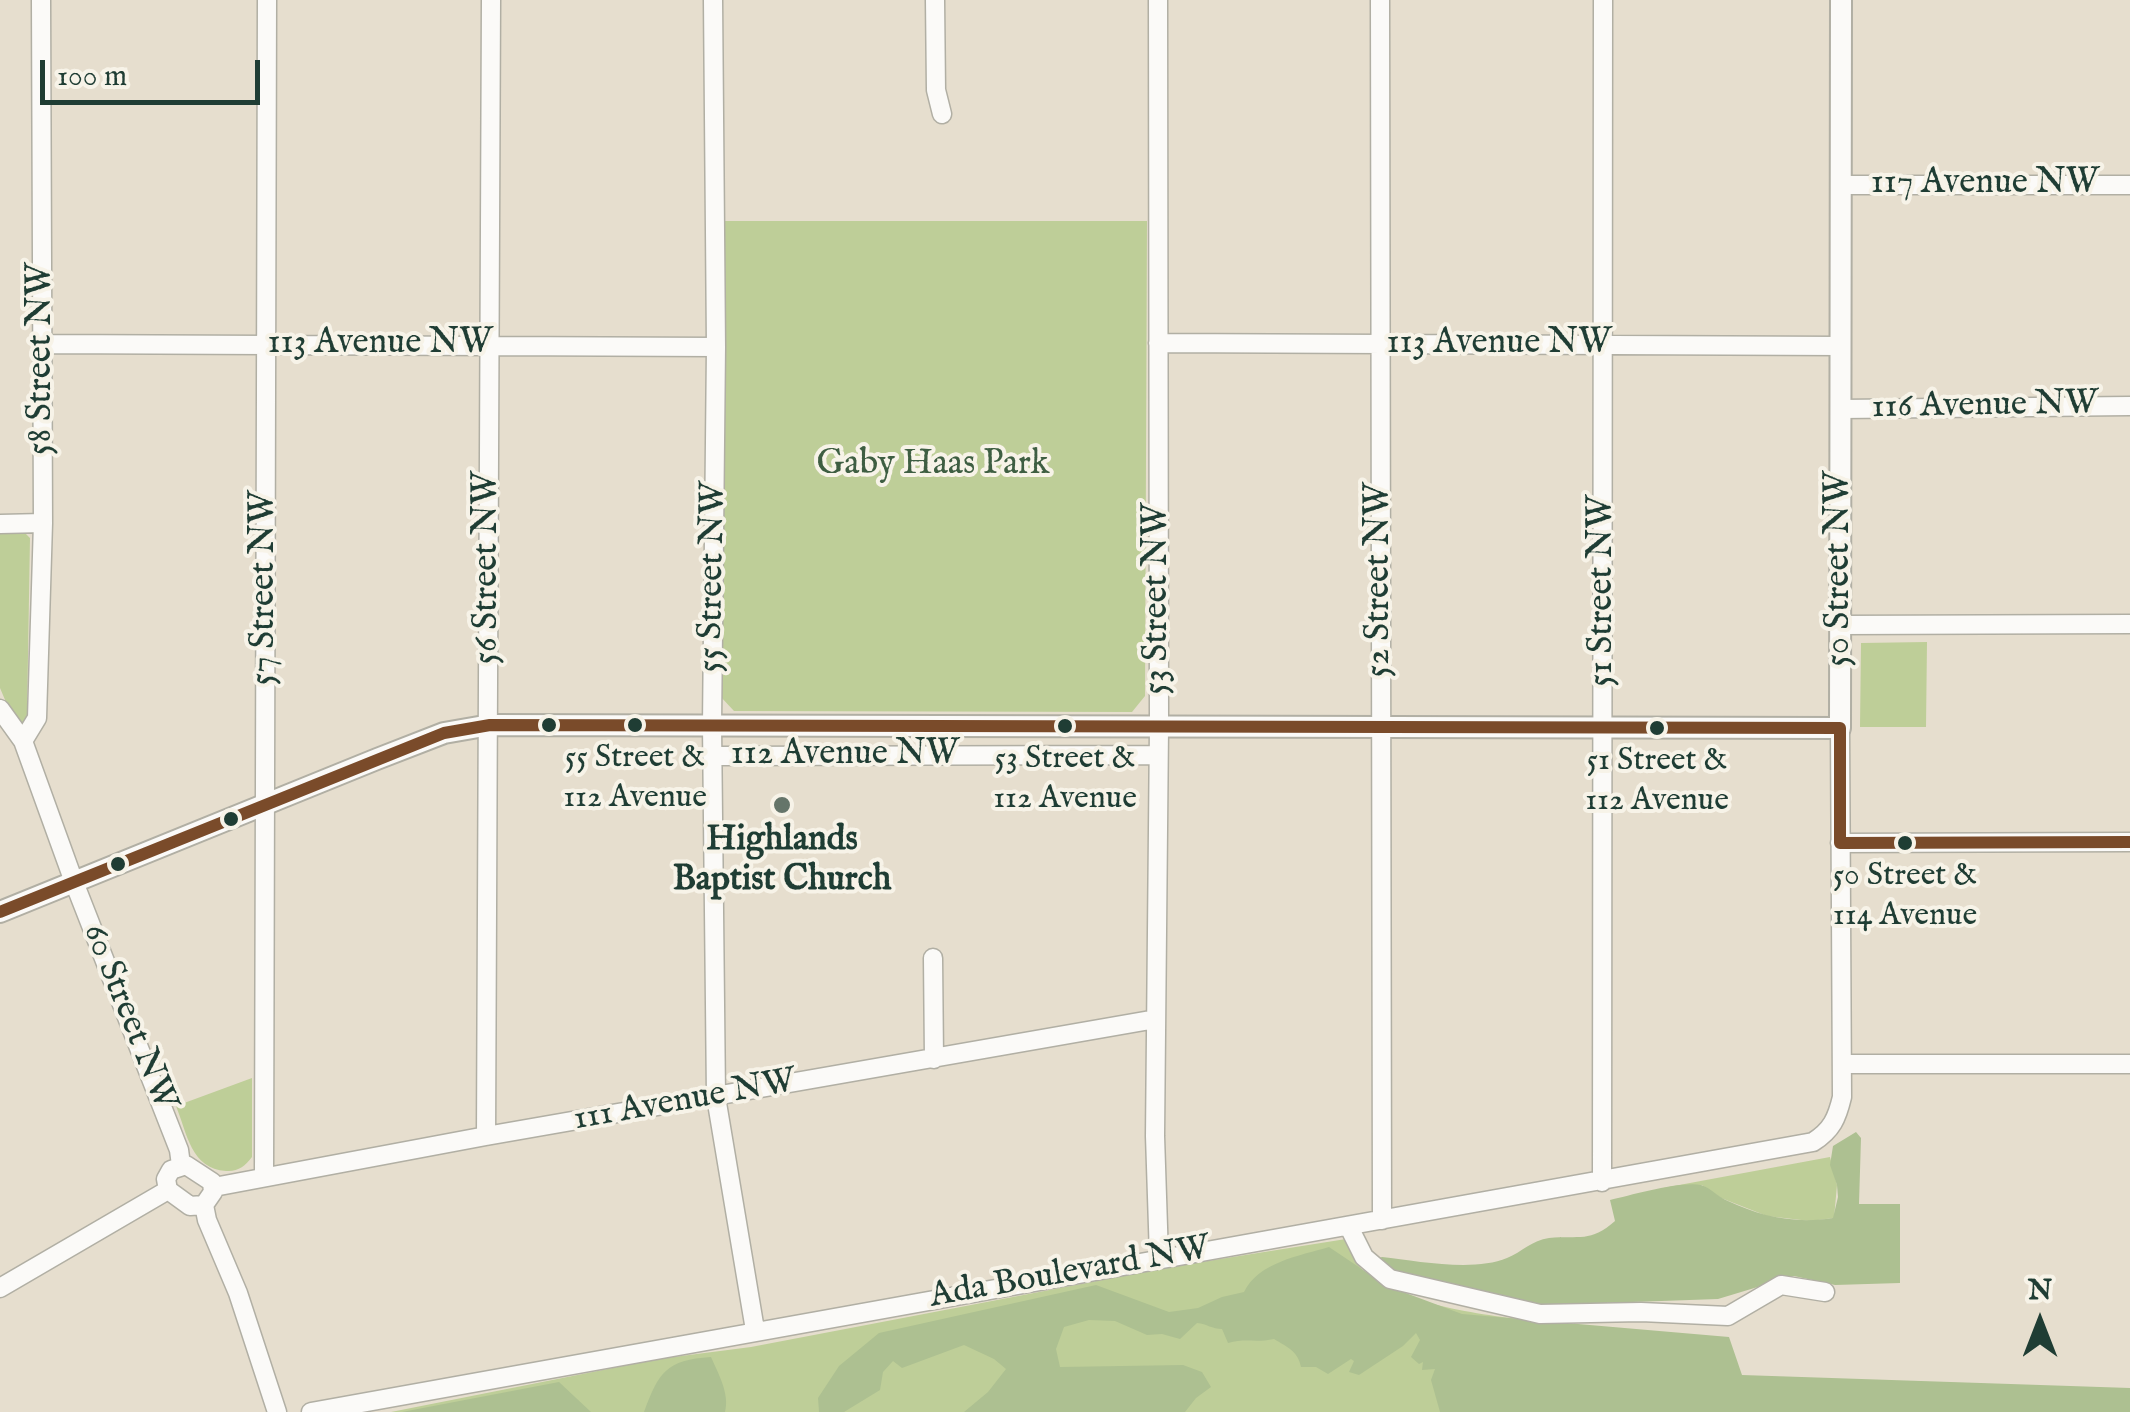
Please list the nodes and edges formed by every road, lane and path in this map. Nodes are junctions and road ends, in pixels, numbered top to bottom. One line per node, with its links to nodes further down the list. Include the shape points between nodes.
1 (41, 0): 14 (street, 58 Street NW)
2 (267, 0): 16 (street, 57 Street NW)
3 (491, 0): 17 (street, 56 Street NW)
4 (713, 0): 20 (street, 55 Street NW)
5 (934, 0): 10 (street)
6 (1158, 0): 13 (street, 53 Street NW)
7 (1380, 0): 15 (street, 52 Street NW)
8 (1603, 0): 18 (street, 51 Street NW)
9 (1841, 0): 11 (main road, 50 Street NW)
10 (942, 114)
11 (1840, 185): 12 (street, 117 Avenue NW); 19 (main road, 50 Street NW)
12 (2130, 186)
13 (1158, 343): 15 (street, 113 Avenue NW); 30 (street, 53 Street NW)
14 (44, 344): 16 (street, 113 Avenue NW); 23 (street, 58 Street NW)
15 (1381, 344): 18 (street, 113 Avenue NW); 31 (street, 52 Street NW)
16 (266, 345): 17 (street, 113 Avenue NW); 37 (street, 57 Street NW)
17 (489, 346): 20 (street, 113 Avenue NW); 28 (street, 56 Street NW)
18 (1603, 346): 19 (street, 113 Avenue NW); 32 (street, 51 Street NW)
19 (1840, 346): 22 (main road, 50 Street NW)
20 (716, 347): 29 (street, 55 Street NW)
21 (2130, 406): 22 (street, 116 Avenue NW)
22 (1840, 409): 26 (main road, 50 Street NW)
23 (43, 523): 24 (street); 34 (street, 58 Street NW, via 37,718)
24 (0, 524)
25 (2130, 624): 26 (street)
26 (1841, 625): 33 (main road, 50 Street NW)
27 (0, 709): 34 (street, 60 Street NW)
28 (490, 724): 29 (main road, 112 Avenue NW); 37 (main road, 112 Avenue NW, via 444,734); 49 (street, 56 Street NW)
29 (712, 725): 30 (main road, 112 Avenue NW); 35 (street, 55 Street NW)
30 (1159, 726): 31 (main road, 112 Avenue NW); 36 (street, 53 Street NW)
31 (1382, 726): 32 (main road, 112 Avenue NW); 56 (street, 52 Street NW)
32 (1604, 726): 33 (main road, 112 Avenue NW); 52 (street, 51 Street NW)
33 (1840, 728): 38 (street, 50 Street NW)
34 (23, 741): 40 (street, 60 Street NW)
35 (712, 756): 36 (street, 112 Avenue NW); 47 (street, 55 Street NW)
36 (1158, 756): 43 (street, 53 Street NW)
37 (266, 806): 40 (main road, 112 Avenue NW); 51 (street, 57 Street NW)
38 (1840, 842): 39 (street); 45 (street, 50 Street NW)
39 (2130, 842)
40 (74, 882): 41 (main road, 112 Avenue NW); 50 (street, 60 Street NW)
41 (0, 912)
42 (933, 958): 44 (street)
43 (1156, 1019): 44 (street, 111 Avenue NW); 58 (street, 53 Street NW)
44 (934, 1059): 47 (street, 111 Avenue NW)
45 (1843, 1064): 46 (street); 48 (street, 50 Street NW, via 1837,1119)
46 (2130, 1064)
47 (716, 1097): 49 (street, 111 Avenue NW); 61 (street, 55 Street NW)
48 (1827, 1134): 52 (street, Ada Boulevard NW)
49 (486, 1136): 51 (street, 111 Avenue NW)
50 (181, 1165): 53 (street, via 204,1174); 54 (street, via 168,1174)
51 (264, 1176): 53 (street, 111 Avenue NW)
52 (1602, 1182): 56 (street, Ada Boulevard NW)
53 (214, 1187): 55 (street)
54 (168, 1190): 55 (street, via 190,1206); 59 (street)
55 (204, 1205): 62 (street)
56 (1382, 1220): 57 (street, Ada Boulevard NW)
57 (1349, 1227): 58 (street, Ada Boulevard NW); 60 (street, via 1364,1257 1390,1278 1540,1314 1728,1316 1781,1285)
58 (1159, 1258): 61 (street, Ada Boulevard NW)
59 (0, 1288)
60 (1825, 1292)
61 (755, 1330): 63 (street, Ada Boulevard NW)
62 (276, 1412)
63 (312, 1412)

